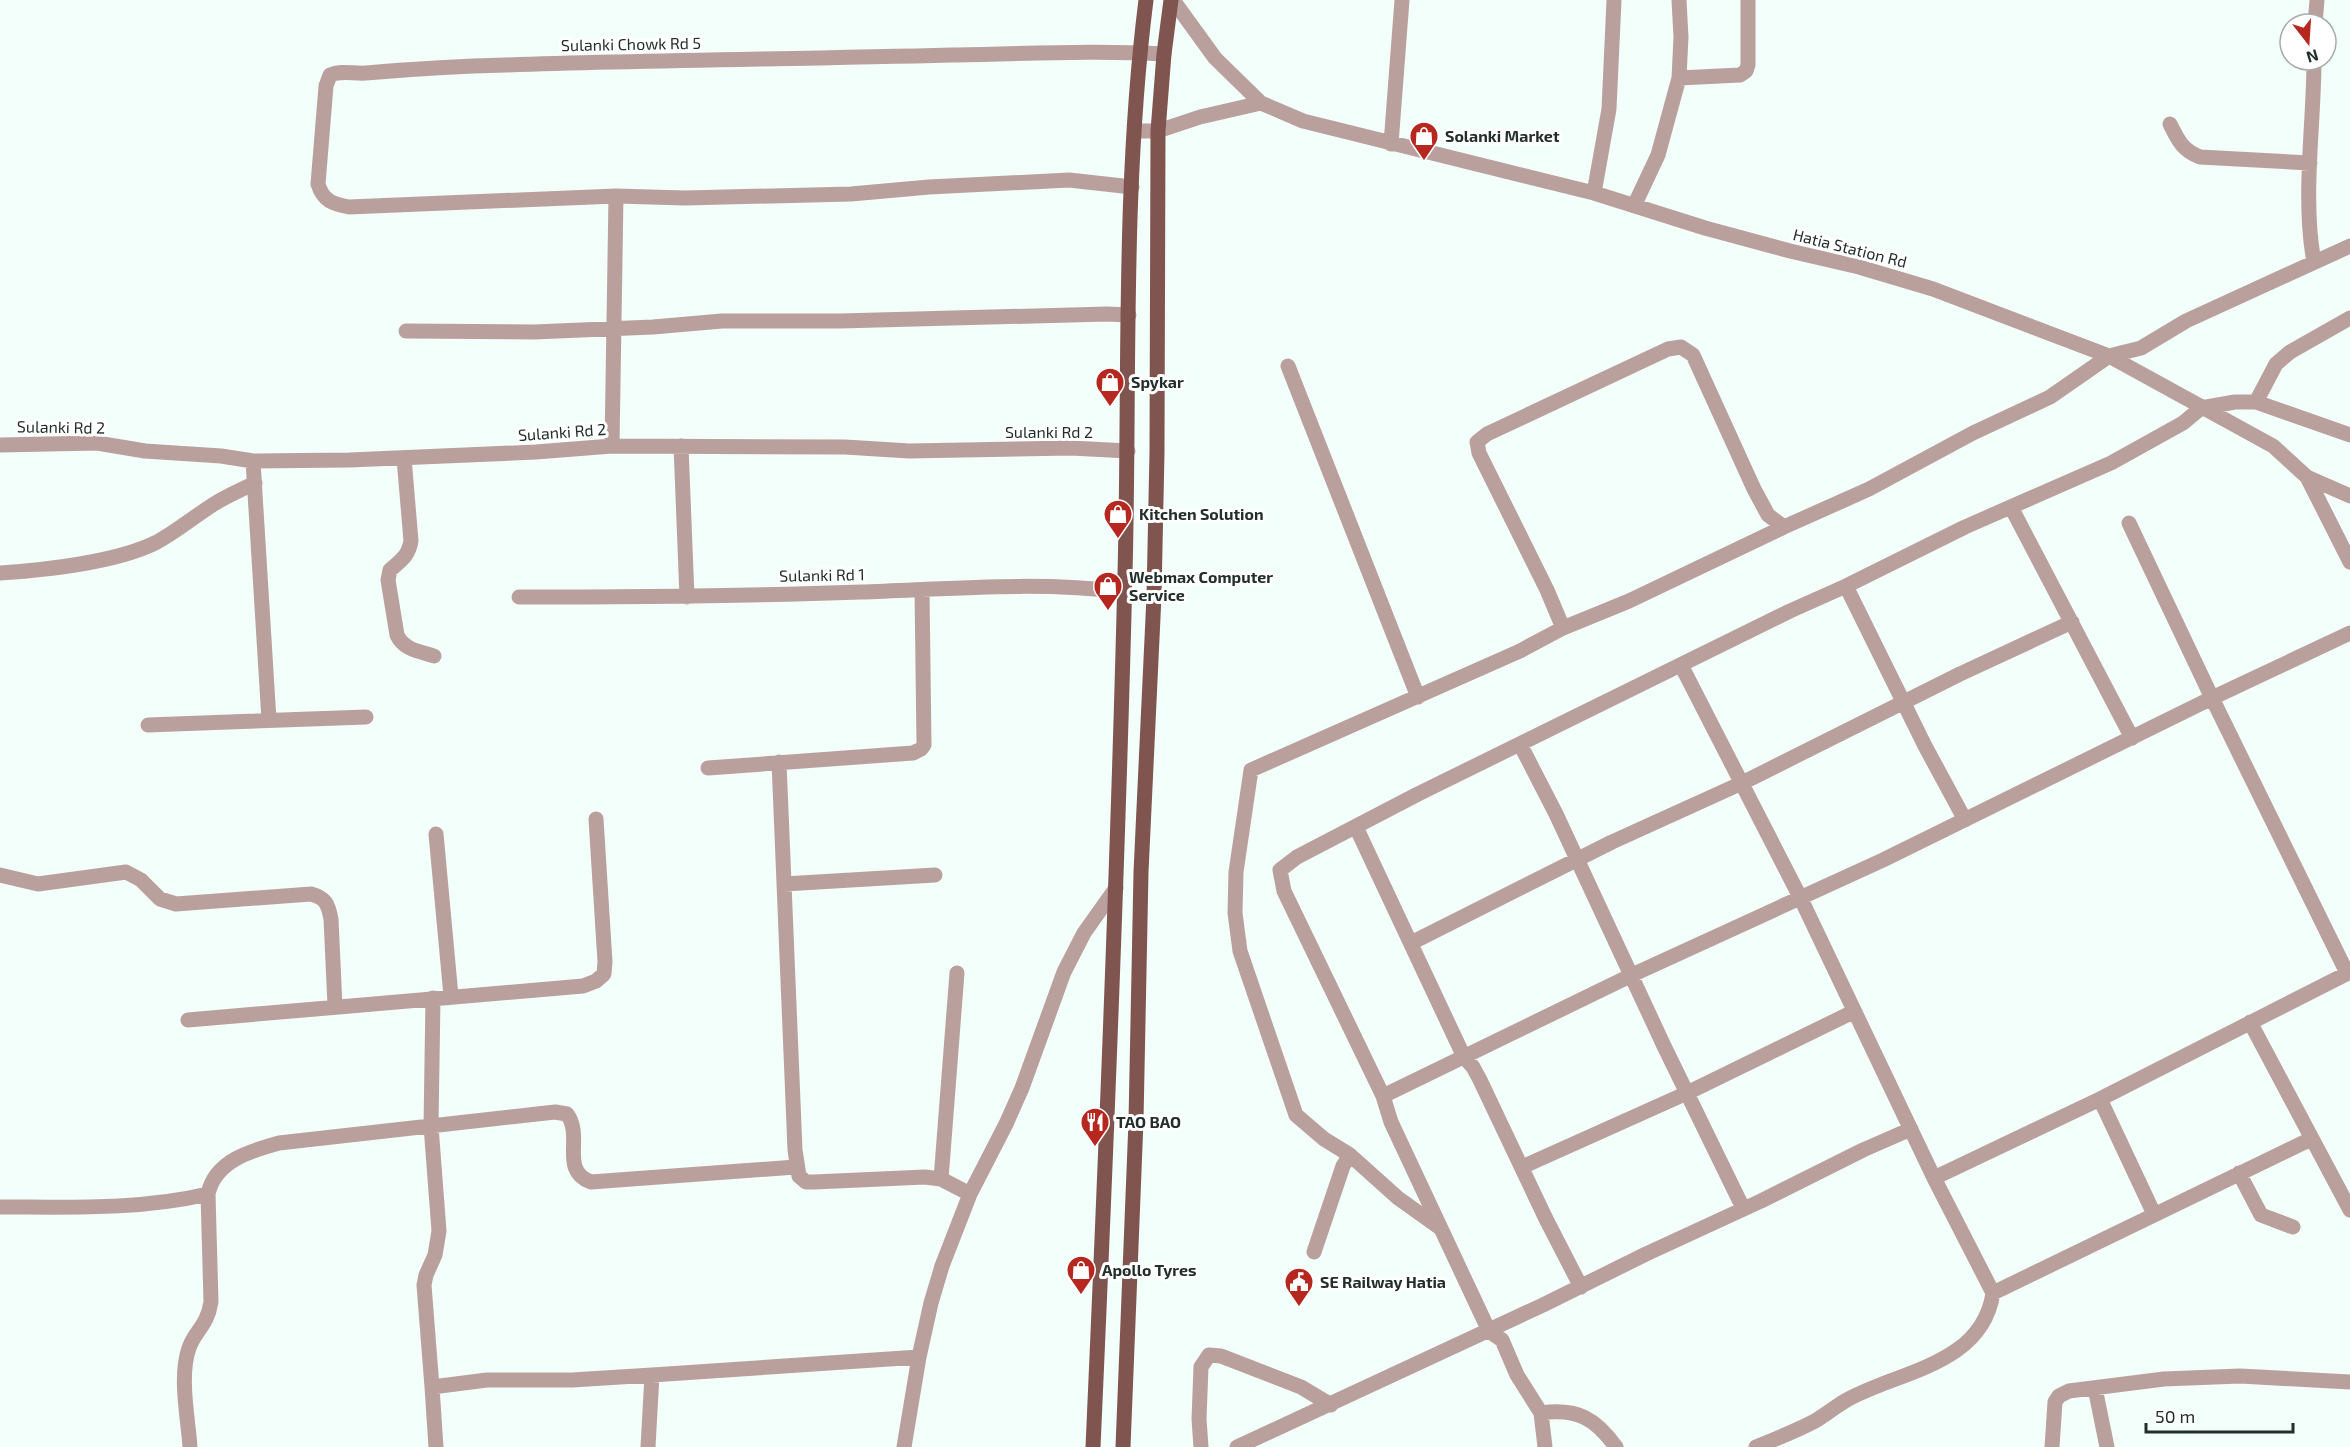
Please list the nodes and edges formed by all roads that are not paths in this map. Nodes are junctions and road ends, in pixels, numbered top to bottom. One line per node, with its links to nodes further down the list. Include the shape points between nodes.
1 (1146, 0): 7 (main road)
2 (1172, 0): 8 (main road); 11 (street, via 1215,58)
3 (1402, 0): 15 (street)
4 (1614, 0): 18 (street, via 1609,109)
5 (1679, 0): 10 (street)
6 (1748, 0): 10 (street, via 1746,71 1740,75)
7 (1139, 53): 8 (street, Sulanki Chowk Rd 5); 13 (main road); 19 (street, Sulanki Chowk Rd 5, via 568,63 330,75 319,170 321,193 335,205)
8 (1164, 54): 14 (main road)
9 (2314, 72): 16 (street)
10 (1679, 78): 20 (street, via 1659,155)
11 (1261, 103): 14 (street); 15 (street, Hatia Station Rd, via 1304,121)
12 (2170, 123): 16 (street, via 2180,144 2200,156)
13 (1135, 131): 14 (street); 17 (main road)
14 (1158, 131): 124 (main road, via 1154,596)
15 (1392, 144): 18 (street, Hatia Station Rd)
16 (2310, 163): 22 (street, via 2310,240)
17 (1132, 187): 19 (street, via 1069,180 851,194); 23 (main road)
18 (1594, 193): 20 (street, Hatia Station Rd)
19 (616, 196): 25 (street)
20 (1634, 206): 27 (street, Hatia Station Rd, via 1933,289)
21 (2350, 246): 22 (street)
22 (2314, 262): 27 (street, via 2186,321 2141,348)
23 (1129, 315): 25 (street, via 722,321); 35 (main road)
24 (2350, 318): 29 (street, via 2305,341 2276,364)
25 (614, 328): 26 (street); 33 (street)
26 (406, 331)
27 (2109, 356): 30 (street, Hatia Station Rd); 43 (street, via 2050,397 1869,489)
28 (1288, 366): 56 (street)
29 (2256, 402): 30 (street); 31 (street)
30 (2201, 408): 38 (street, Hatia Station Rd, via 2273,446); 41 (street, via 2183,423 2112,463)
31 (2350, 435)
32 (0, 445): 37 (street, Sulanki Rd 2, via 97,443)
33 (612, 446): 34 (street, Sulanki Rd 2); 36 (street, Sulanki Rd 2)
34 (681, 446): 35 (street, Sulanki Rd 2); 50 (street)
35 (1128, 451): 48 (main road)
36 (404, 458): 37 (street, Sulanki Rd 2); 54 (street, via 411,541 409,553 390,570 388,580 401,643)
37 (253, 461): 39 (street)
38 (2307, 477): 40 (street); 44 (street, Hatia Station Rd)
39 (255, 483): 45 (street, via 226,496 141,549); 60 (street)
40 (2350, 496)
41 (2010, 507): 46 (street); 51 (street)
42 (2129, 523): 57 (street)
43 (1784, 527): 52 (street); 52 (street, via 1768,515 1693,355 1682,347 1668,349 1576,390 1477,442)
44 (2350, 562)
45 (0, 573)
46 (1846, 586): 55 (street); 58 (street)
47 (922, 590): 48 (street, Sulanki Rd 1, via 985,586); 50 (street, Sulanki Rd 1); 64 (street, via 921,749 913,753)
48 (1125, 592): 75 (main road)
49 (519, 597): 50 (street, Sulanki Rd 1)
50 (687, 597)
51 (2072, 622): 58 (street); 62 (street)
52 (1563, 628): 56 (street)
53 (2350, 633): 57 (street)
54 (434, 656)
55 (1681, 665): 63 (street); 66 (street)
56 (1418, 697): 94 (street, via 1251,770 1236,872 1240,951 1296,1115)
57 (2212, 698): 62 (street); 79 (street)
58 (1905, 702): 66 (street); 68 (street)
59 (366, 717): 60 (street)
60 (269, 720): 61 (street)
61 (148, 725)
62 (2132, 738): 68 (street)
63 (1520, 744): 69 (street); 71 (street)
64 (779, 762): 65 (street); 74 (street)
65 (708, 768)
66 (1742, 783): 71 (street); 76 (street)
67 (596, 819): 81 (street, via 604,974 583,986)
68 (1965, 820): 76 (street)
69 (1356, 827): 77 (street); 89 (street, via 1280,870 1284,891)
70 (436, 834): 81 (street)
71 (1577, 860): 77 (street); 80 (street)
72 (0, 875): 83 (street, via 38,884 126,872 141,880 160,899 176,904 311,894 322,897 331,920)
73 (935, 875): 74 (street)
74 (784, 884): 95 (street)
75 (1116, 888): 101 (street, via 1084,933 1064,972 1022,1088); 123 (main road)
76 (1801, 899): 80 (street); 84 (street)
77 (1411, 943): 87 (street)
78 (957, 973): 99 (street)
79 (2349, 973): 86 (street)
80 (1632, 975): 87 (street); 88 (street)
81 (451, 996): 82 (street)
82 (433, 998): 83 (street); 91 (street)
83 (335, 1006): 85 (street)
84 (1853, 1012): 88 (street); 92 (street)
85 (188, 1020)
86 (2250, 1022): 90 (street); 93 (street)
87 (1464, 1057): 89 (street); 96 (street, via 1473,1067)
88 (1687, 1093): 96 (street); 103 (street)
89 (1383, 1096): 107 (street)
90 (2100, 1099): 98 (street); 105 (street)
91 (431, 1126): 95 (street, via 555,1112 567,1114 574,1132 575,1171 591,1182); 100 (street, via 279,1143 246,1152 221,1169); 115 (street, via 439,1231 424,1285)
92 (1911, 1129): 98 (street); 103 (street)
93 (2311, 1139): 97 (street); 104 (street)
94 (1350, 1155): 107 (street); 108 (street)
95 (796, 1167): 99 (street, via 806,1182)
96 (1522, 1167): 109 (street)
97 (2239, 1173): 105 (street); 106 (street, via 2261,1215)
98 (1934, 1178): 110 (street)
99 (941, 1179): 101 (street)
100 (208, 1194): 102 (street, via 124,1207); 119 (street, via 209,1318 190,1345 185,1361)
101 (970, 1194): 112 (street, via 942,1266)
102 (0, 1206)
103 (1743, 1208): 109 (street)
104 (2350, 1210)
105 (2154, 1214): 110 (street)
106 (2293, 1227)
107 (1441, 1230): 111 (street)
108 (1314, 1252)
109 (1581, 1287): 111 (street)
110 (1993, 1293): 129 (street, via 1992,1304 1978,1329 1960,1350 1846,1400 1815,1421)
111 (1489, 1331): 117 (street); 118 (street, via 1502,1340 1517,1375)
112 (919, 1357): 113 (street); 122 (street)
113 (652, 1376): 115 (street, via 488,1380); 121 (street)
114 (2350, 1382): 116 (street, via 2240,1376 2164,1379)
115 (432, 1388): 120 (street)
116 (2095, 1388): 130 (street, via 2059,1395 2055,1402); 131 (street)
117 (1331, 1405): 125 (street, via 1301,1388 1221,1356 1209,1355 1201,1367); 126 (street)
118 (1541, 1413): 127 (street); 128 (street, via 1580,1414 1595,1423)
119 (190, 1447)
120 (436, 1447)
121 (648, 1447)
122 (904, 1447)
123 (1094, 1447)
124 (1123, 1447)
125 (1201, 1447)
126 (1237, 1447)
127 (1545, 1447)
128 (1616, 1447)
129 (1756, 1447)
130 (2052, 1447)
131 (2107, 1447)

